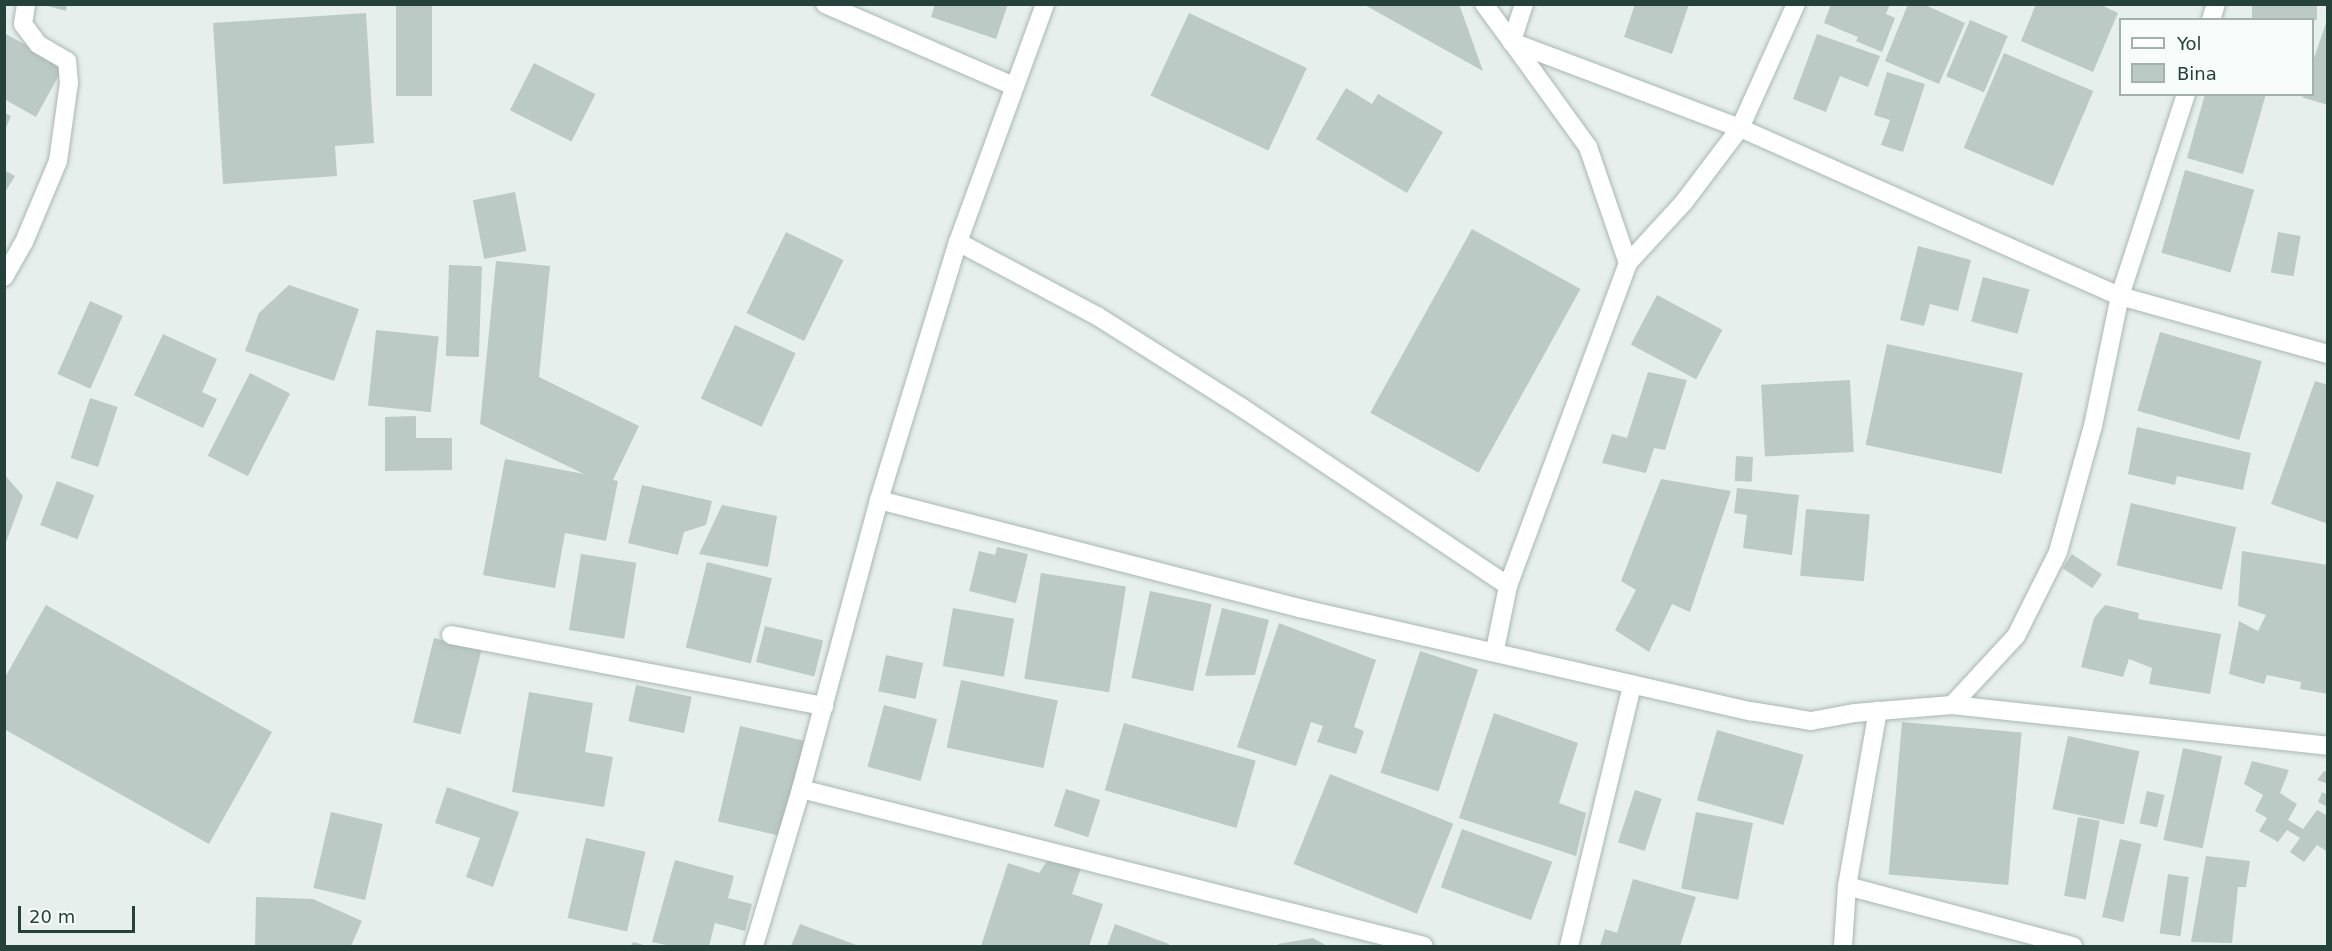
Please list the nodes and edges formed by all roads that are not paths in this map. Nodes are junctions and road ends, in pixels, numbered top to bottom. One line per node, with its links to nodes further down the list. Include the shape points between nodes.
1 (26, 4): 13 (street, via 23,24 38,44 67,61 69,83 58,161 24,242)
2 (825, 4): 8 (street)
3 (1045, 4): 8 (street)
4 (1484, 4): 7 (street)
5 (1524, 4): 7 (street)
6 (1796, 4): 10 (street)
7 (1512, 42): 10 (street); 12 (street, via 1588,147)
8 (1014, 86): 11 (street)
9 (2185, 96): 14 (street)
10 (1740, 129): 12 (street, via 1684,202); 14 (street)
11 (958, 242): 16 (street); 17 (street, via 1096,316 1241,407)
12 (1628, 263): 17 (street)
13 (4, 277)
14 (2120, 296): 15 (street); 21 (street, via 2093,426 2058,552 2016,636)
15 (2328, 354)
16 (879, 500): 19 (street, via 1299,608); 22 (street)
17 (1508, 586): 19 (street)
18 (451, 635): 22 (street)
19 (1495, 650): 20 (street)
20 (1632, 685): 23 (street, via 1811,721); 29 (street)
21 (1952, 705): 23 (street); 24 (street)
22 (824, 706): 25 (street)
23 (1878, 711): 26 (street)
24 (2328, 746)
25 (801, 789): 27 (street); 28 (street)
26 (1846, 886): 30 (street); 31 (street)
27 (754, 946)
28 (1424, 946)
29 (1569, 946)
30 (1844, 946)
31 (2073, 946)

